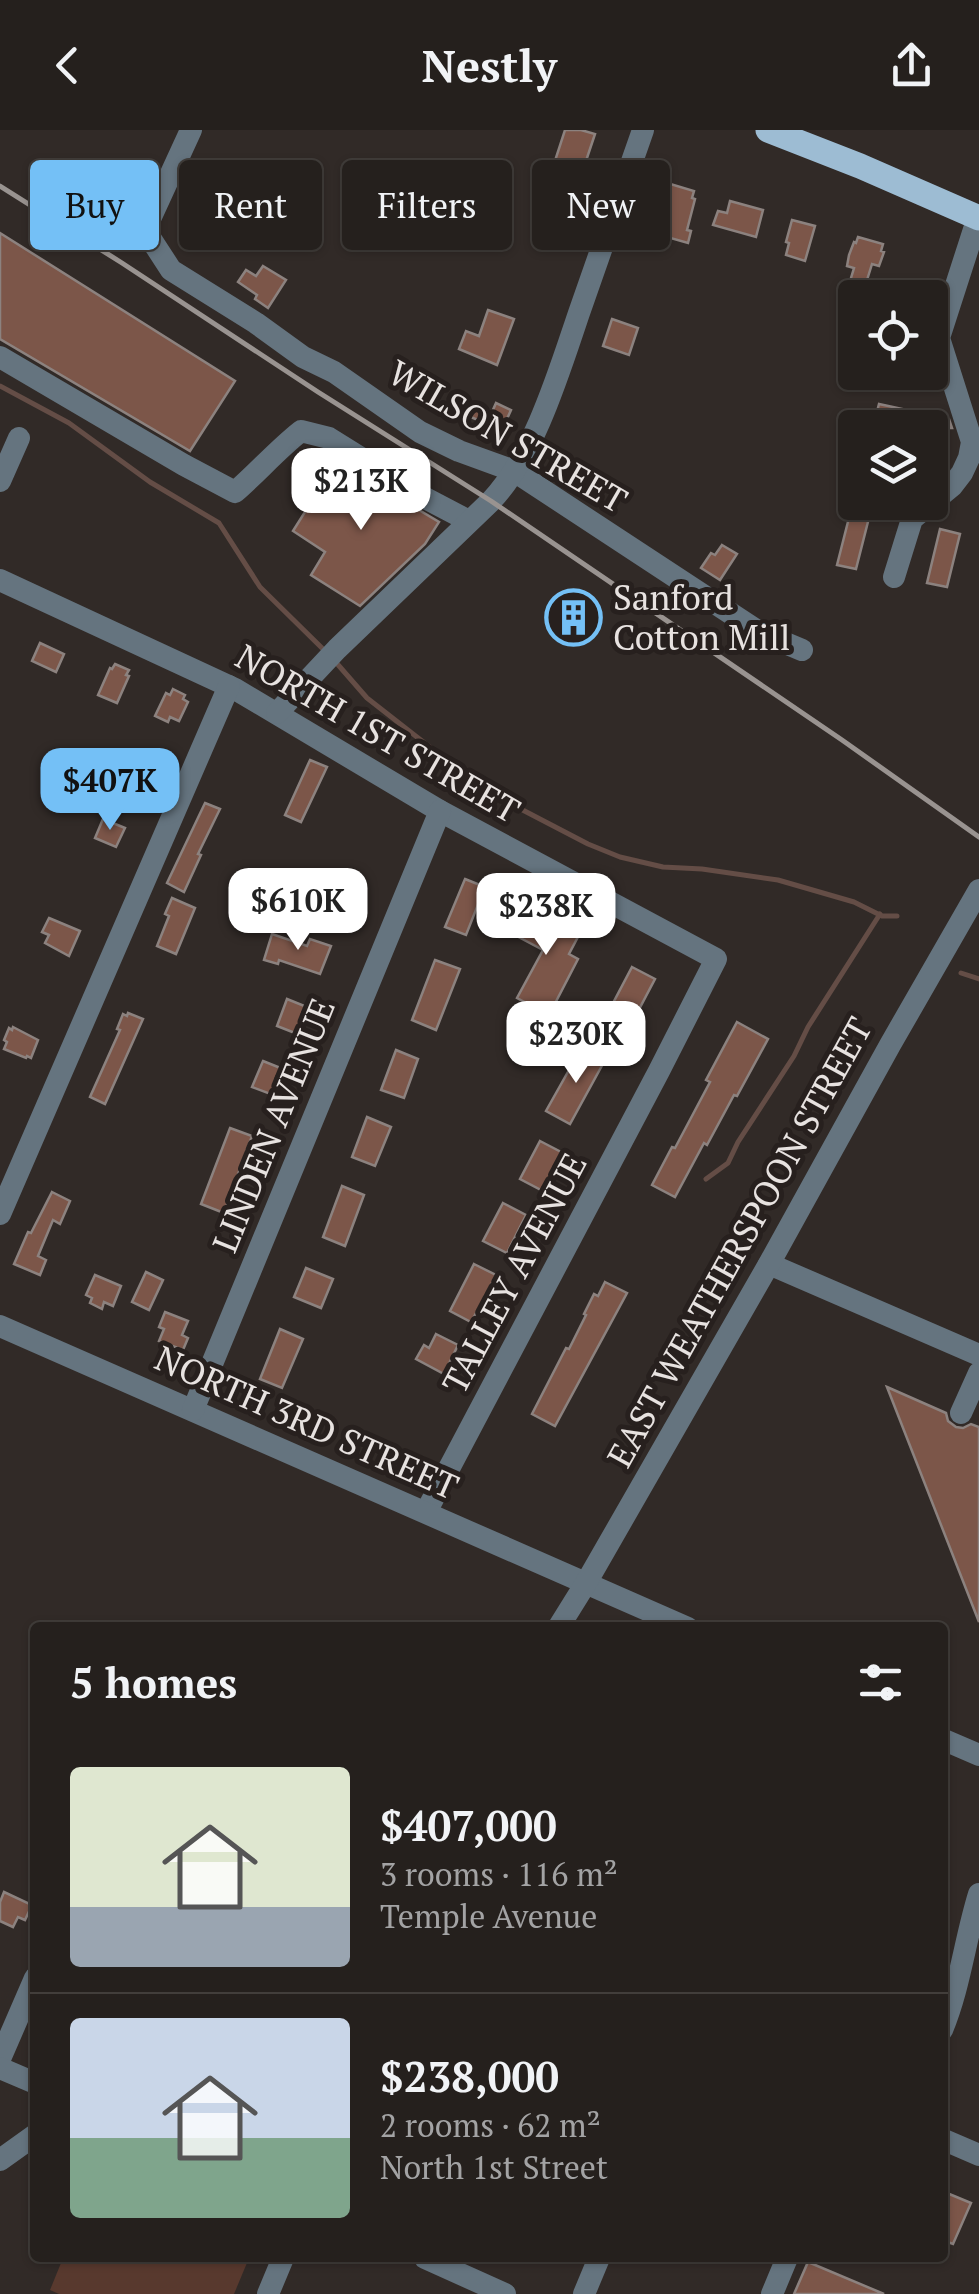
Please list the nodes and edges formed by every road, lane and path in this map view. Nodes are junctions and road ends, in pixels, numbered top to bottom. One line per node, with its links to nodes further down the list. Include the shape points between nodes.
1 (191, 130): 7 (street, WILSON STREET, via 144,230 171,270 420,432)
2 (643, 130): 7 (street, via 549,398)
3 (768, 130): 4 (main road)
4 (978, 218): 10 (street, via 939,338 972,442 952,486 912,519)
5 (0, 357): 9 (street, via 234,492 301,430 329,438)
6 (19, 438): 8 (street)
7 (514, 472): 9 (street); 12 (street, WILSON STREET, via 758,632)
8 (0, 481)
9 (469, 522): 14 (street)
10 (894, 578)
11 (0, 580): 13 (street, NORTH 1ST STREET)
12 (802, 650)
13 (229, 686): 14 (street, NORTH 1ST STREET); 18 (street)
14 (277, 713): 15 (street, NORTH 1ST STREET)
15 (440, 811): 17 (street, NORTH 1ST STREET); 23 (street, LINDEN AVENUE)
16 (976, 896): 19 (street, EAST WEATHERSPOON STREET)
17 (716, 958): 25 (street, TALLEY AVENUE)
18 (0, 1214)
19 (769, 1264): 21 (street); 26 (street, EAST WEATHERSPOON STREET)
20 (0, 1326): 23 (street, NORTH 3RD STREET)
21 (979, 1356)
22 (979, 1373): 24 (street)
23 (193, 1410): 25 (street, NORTH 3RD STREET)
24 (961, 1413)
25 (426, 1512): 26 (street, NORTH 3RD STREET)
26 (586, 1583): 27 (street, EAST WEATHERSPOON STREET); 28 (street, NORTH 3RD STREET)
27 (562, 1622)
28 (674, 1622)
29 (948, 1741): 30 (street)
30 (979, 1754)
31 (979, 1894): 33 (street)
32 (30, 1989): 34 (street)
33 (948, 2017)
34 (0, 2058)
35 (0, 2068): 36 (street)
36 (30, 2081)
37 (30, 2139): 40 (street)
38 (948, 2142): 39 (street)
39 (979, 2155)
40 (0, 2160)
41 (281, 2262): 45 (street)
42 (434, 2262): 46 (street)
43 (597, 2262): 47 (street)
44 (785, 2262): 48 (street)
45 (268, 2294)
46 (505, 2294)
47 (584, 2294)
48 (772, 2294)

